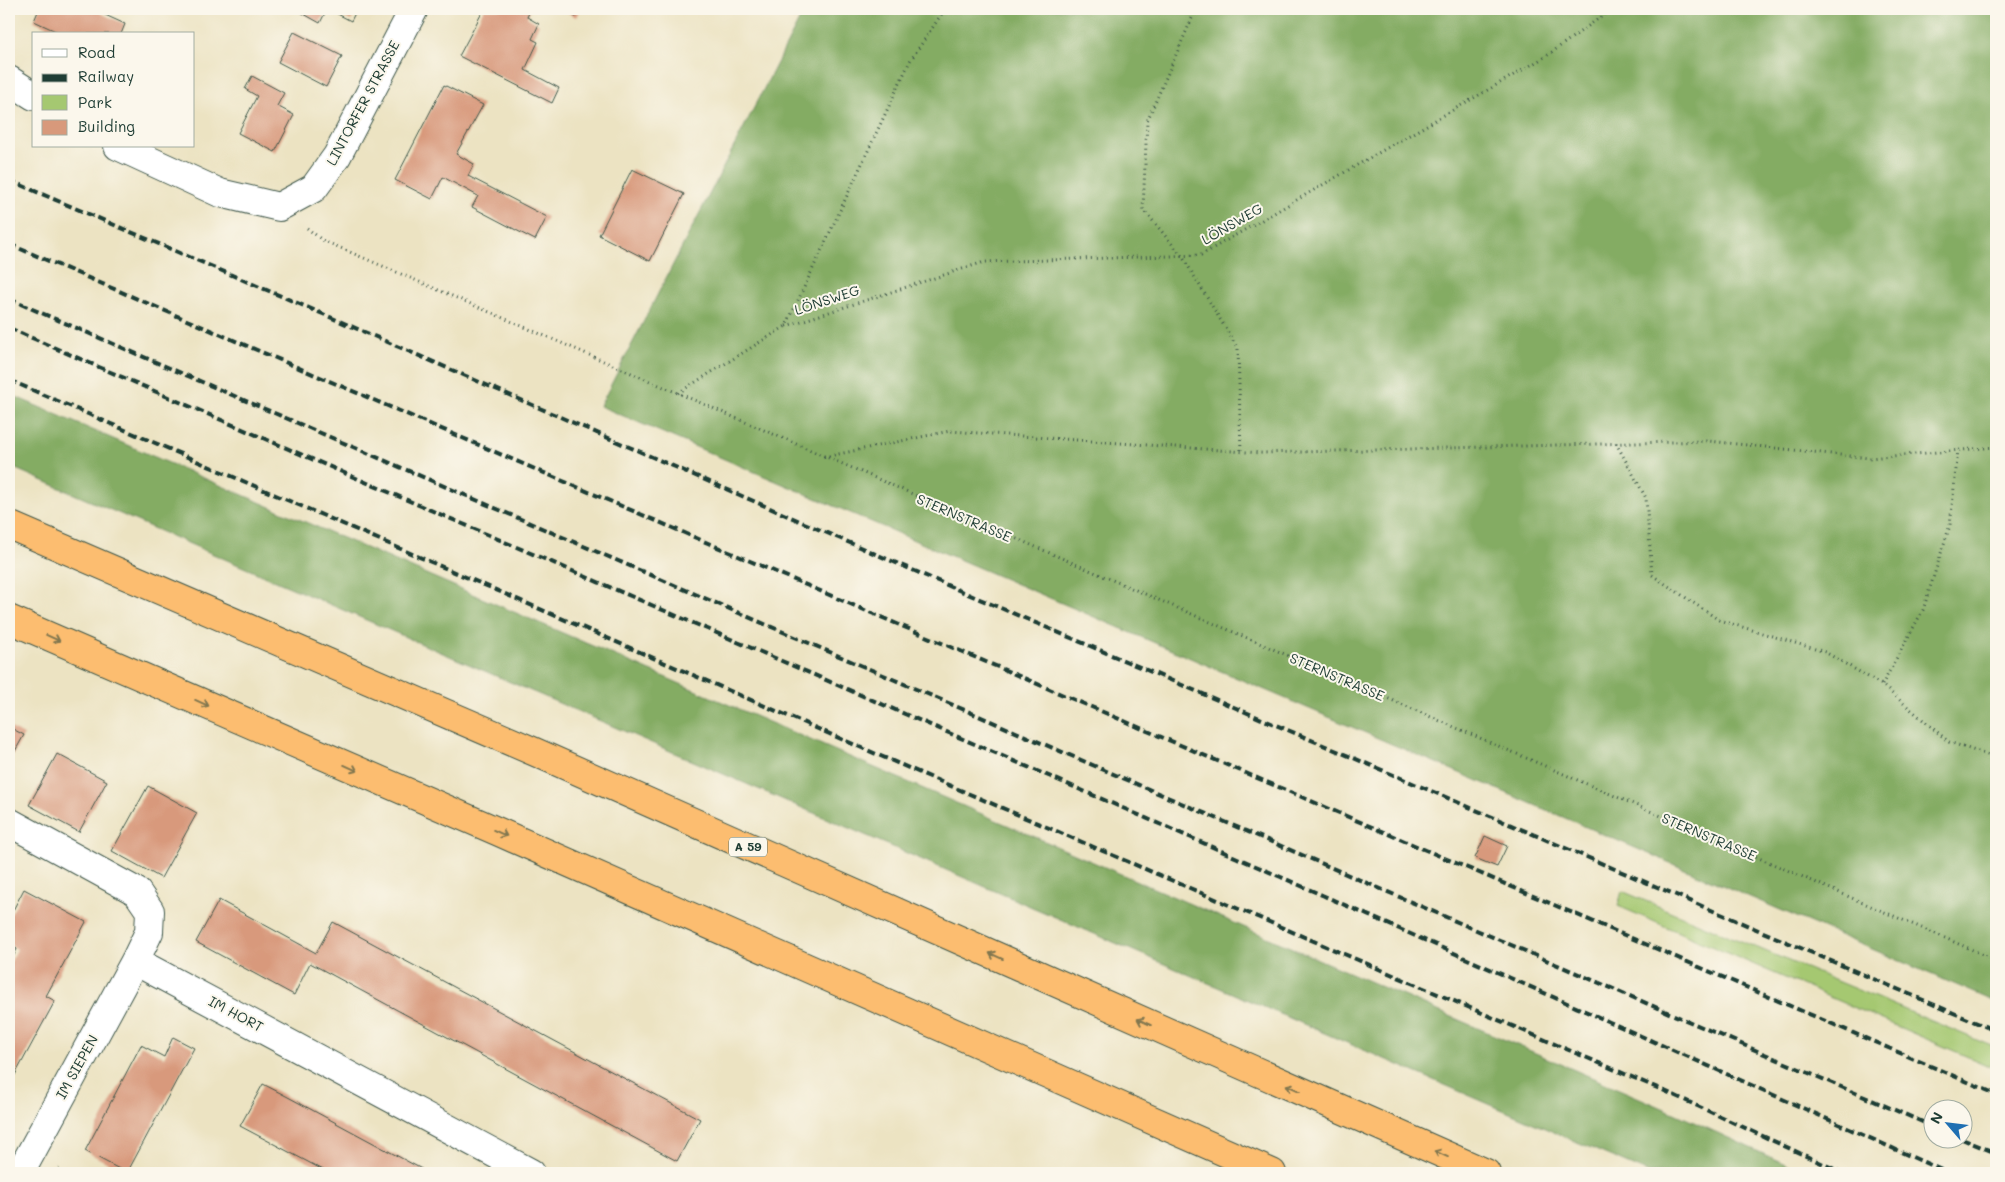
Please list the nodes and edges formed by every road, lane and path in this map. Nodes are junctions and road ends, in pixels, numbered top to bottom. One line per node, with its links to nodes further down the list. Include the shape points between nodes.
1 (414, 9): 8 (street, LINTORFER STRASSE, via 337,156 314,188)
2 (945, 9): 10 (path, via 910,61)
3 (1196, 9): 9 (path, via 1147,121 1143,209)
4 (1612, 9): 9 (path, LÖNSWEG, via 1545,57 1201,255)
5 (9, 80): 6 (street)
6 (32, 95)
7 (122, 148): 8 (street, via 220,193)
8 (279, 207): 11 (path, STERNSTRASSE, via 322,240)
9 (1182, 256): 10 (path, LÖNSWEG, via 984,262); 15 (path, via 1238,349)
10 (786, 326): 11 (path, LÖNSWEG)
11 (678, 393): 16 (path, STERNSTRASSE)
12 (1616, 443): 14 (path, via 1709,441 1869,458); 15 (path); 19 (path, via 1646,498 1652,575 1719,620 1824,652)
13 (1996, 447): 14 (path)
14 (1958, 450): 19 (path, via 1950,525 1923,610)
15 (1241, 452): 16 (path, via 950,431)
16 (824, 457): 23 (path, STERNSTRASSE)
17 (9, 525): 29 (highway, A 59, one-way to 17, via 535,752)
18 (9, 619): 28 (highway, one-way to 28)
19 (1882, 684): 20 (path, via 1949,742)
20 (1996, 758)
21 (9, 822): 24 (street, via 137,892 150,911 148,932)
22 (1996, 949): 23 (path)
23 (1991, 958): 25 (path, STERNSTRASSE)
24 (136, 960): 26 (street, IM SIEPEN); 27 (street, IM HORT)
25 (1996, 960)
26 (20, 1173)
27 (531, 1173)
28 (1272, 1173)
29 (1486, 1173)

